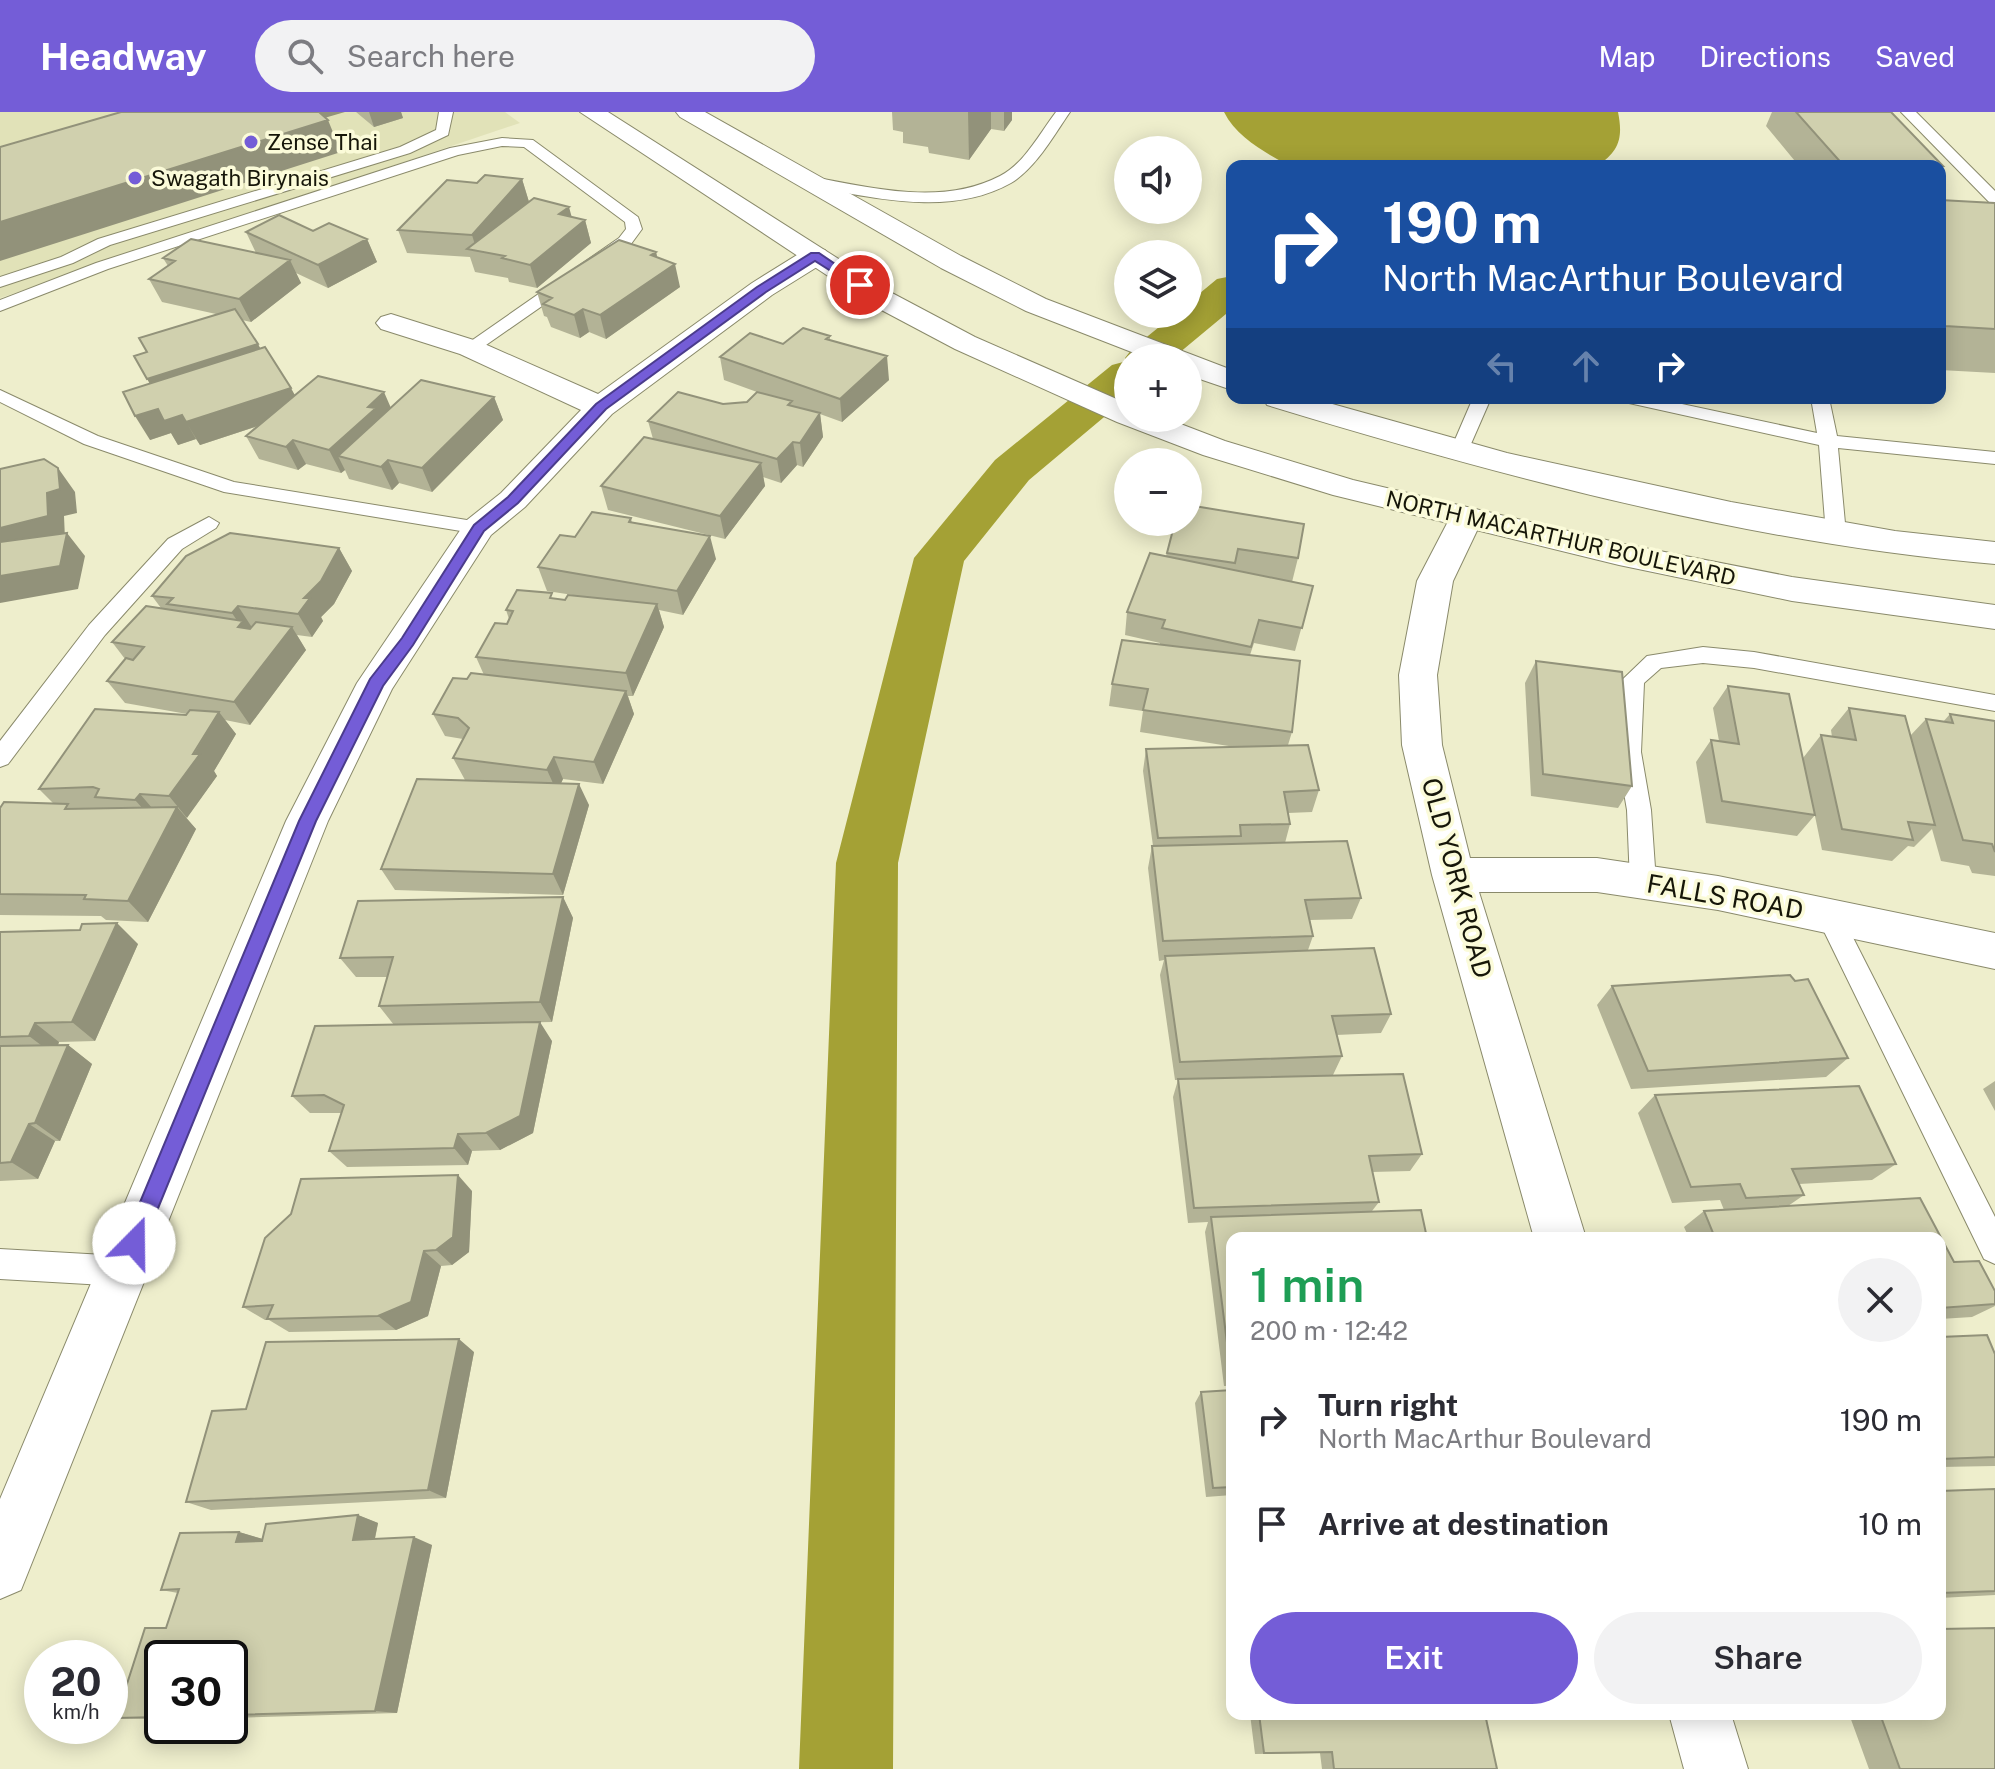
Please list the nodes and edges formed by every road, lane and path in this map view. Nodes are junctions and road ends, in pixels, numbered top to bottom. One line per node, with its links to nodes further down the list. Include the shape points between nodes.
1 (446, 112): 9 (lane, via 443,132 405,150 104,242)
2 (592, 112): 8 (main road)
3 (688, 112): 6 (main road)
4 (1063, 112): 6 (lane, via 1007,179 955,197 902,197)
5 (1908, 112): 7 (lane)
6 (807, 181): 12 (main road, via 1036,305)
7 (1995, 200)
8 (815, 256): 21 (main road); 22 (main road, via 965,343)
9 (0, 282)
10 (0, 306): 13 (lane, via 102,266 455,151 528,143 632,220 634,229 625,241)
11 (391, 323): 13 (main road)
12 (1138, 344)
13 (470, 348): 21 (main road)
14 (1202, 369): 15 (main road)
15 (1226, 379)
16 (0, 395): 29 (lane, via 91,440 231,488)
17 (1297, 404): 25 (main road)
18 (1479, 404): 25 (lane)
19 (1657, 404): 24 (lane)
20 (1821, 404): 24 (lane)
21 (601, 407): 29 (main road, via 513,500)
22 (1114, 409)
23 (1172, 432): 27 (main road, NORTH MACARTHUR BOULEVARD, via 1345,488)
24 (1828, 441): 26 (lane); 30 (lane)
25 (1460, 449): 30 (main road, via 1574,480)
26 (1995, 458)
27 (1466, 518): 32 (main road, NORTH MACARTHUR BOULEVARD, via 1792,589); 35 (main road, OLD YORK ROAD, via 1435,581 1418,675 1422,745)
28 (209, 523): 34 (lane, via 175,544 97,630)
29 (479, 528): 42 (main road, via 376,683 307,821)
30 (1836, 534): 31 (main road)
31 (1995, 553)
32 (1995, 617)
33 (1995, 703): 36 (lane, via 1754,660 1703,655 1655,661 1633,680 1629,752)
34 (0, 758)
35 (1453, 875): 36 (main road, FALLS ROAD, via 1597,875); 39 (main road, OLD YORK ROAD)
36 (1643, 882): 37 (main road, FALLS ROAD)
37 (1830, 917): 38 (main road, FALLS ROAD); 40 (lane)
38 (1995, 951)
39 (1558, 1232)
40 (1995, 1249)
41 (0, 1264): 42 (lane)
42 (122, 1271): 43 (main road)
43 (0, 1569)
44 (1702, 1720): 45 (main road)
45 (1716, 1769)

